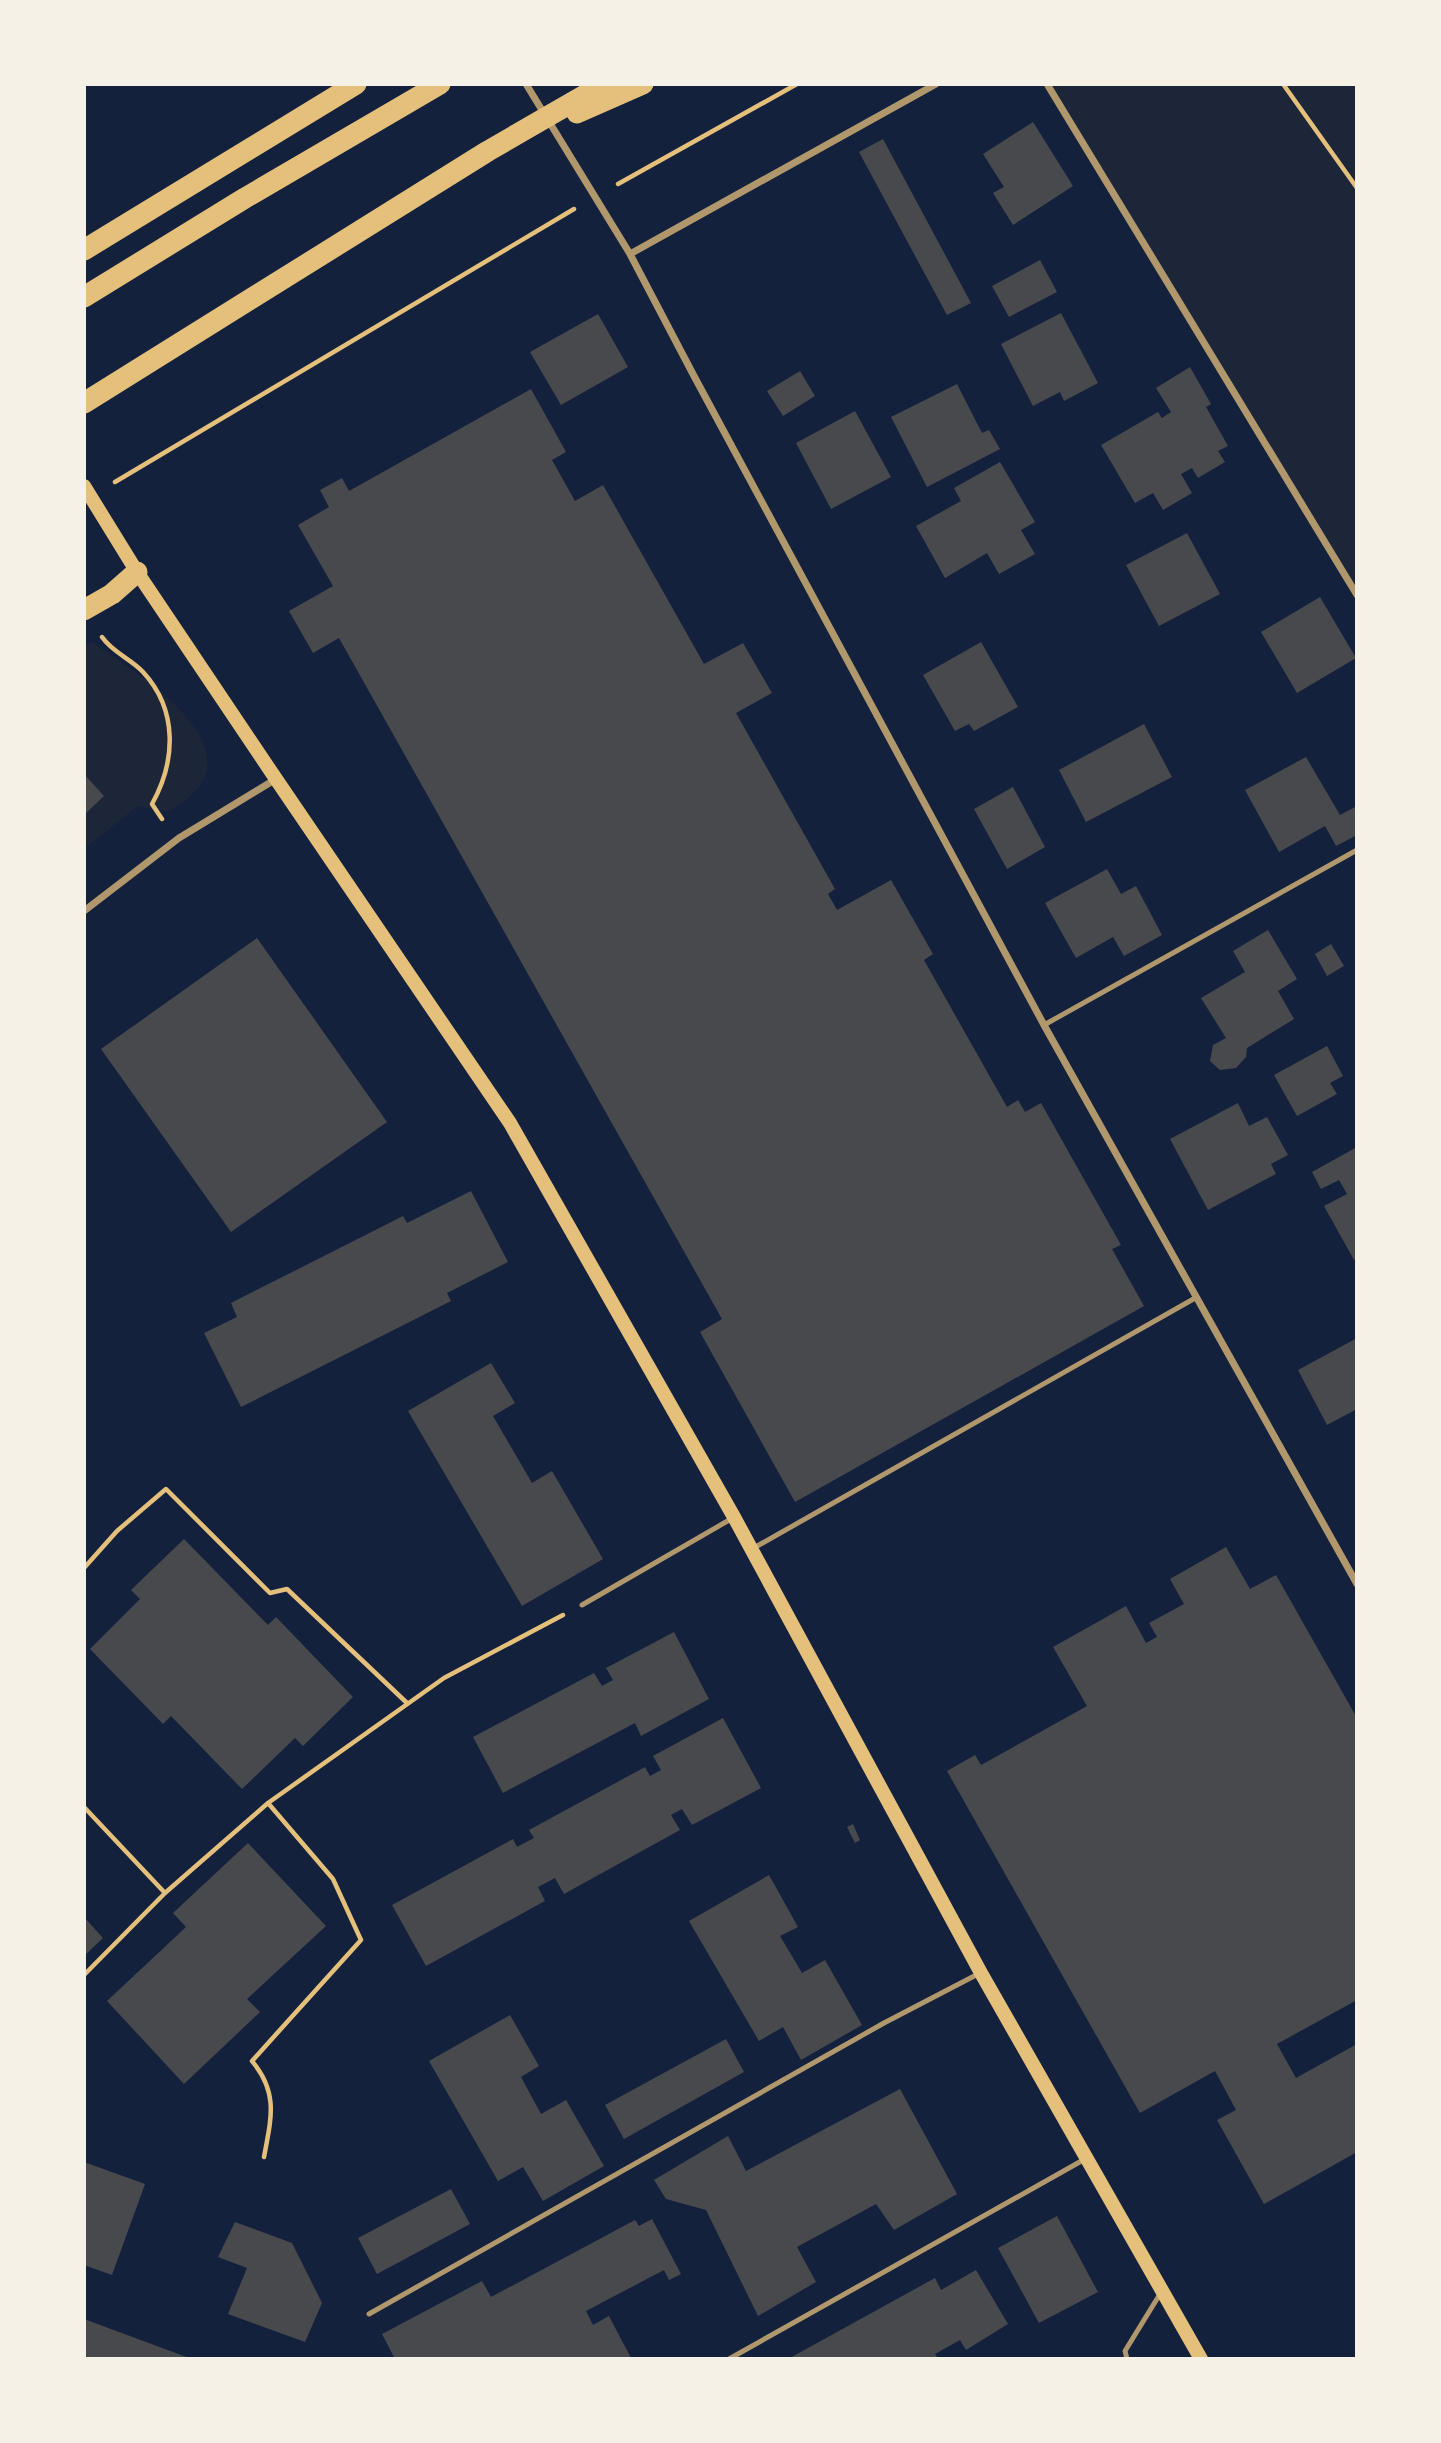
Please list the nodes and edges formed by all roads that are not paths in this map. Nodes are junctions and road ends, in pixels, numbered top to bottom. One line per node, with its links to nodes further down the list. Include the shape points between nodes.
1 (356, 84): 9 (highway)
2 (440, 84): 11 (highway)
3 (526, 84): 10 (street)
4 (604, 84): 8 (highway)
5 (643, 84): 8 (highway)
6 (936, 84): 10 (street)
7 (1046, 84): 15 (street)
8 (488, 151): 12 (highway)
9 (84, 250)
10 (631, 254): 20 (street)
11 (84, 297)
12 (84, 403)
13 (84, 486): 14 (main road)
14 (137, 572): 16 (highway, via 113,594); 17 (main road)
15 (1357, 595)
16 (84, 610)
17 (276, 779): 19 (street, via 178,838); 22 (main road, via 510,1123)
18 (1357, 850): 20 (lane)
19 (84, 911)
20 (1044, 1025): 21 (street)
21 (1197, 1297): 23 (lane); 24 (street)
22 (734, 1517): 23 (main road); 25 (lane)
23 (751, 1550): 26 (main road)
24 (1357, 1584)
25 (582, 1605)
26 (981, 1973): 27 (main road); 29 (lane, via 884,2023)
27 (1086, 2159): 28 (main road); 30 (lane)
28 (1162, 2291): 31 (lane, via 1125,2351); 32 (main road)
29 (369, 2314)
30 (729, 2359)
31 (1127, 2359)
32 (1201, 2359)

